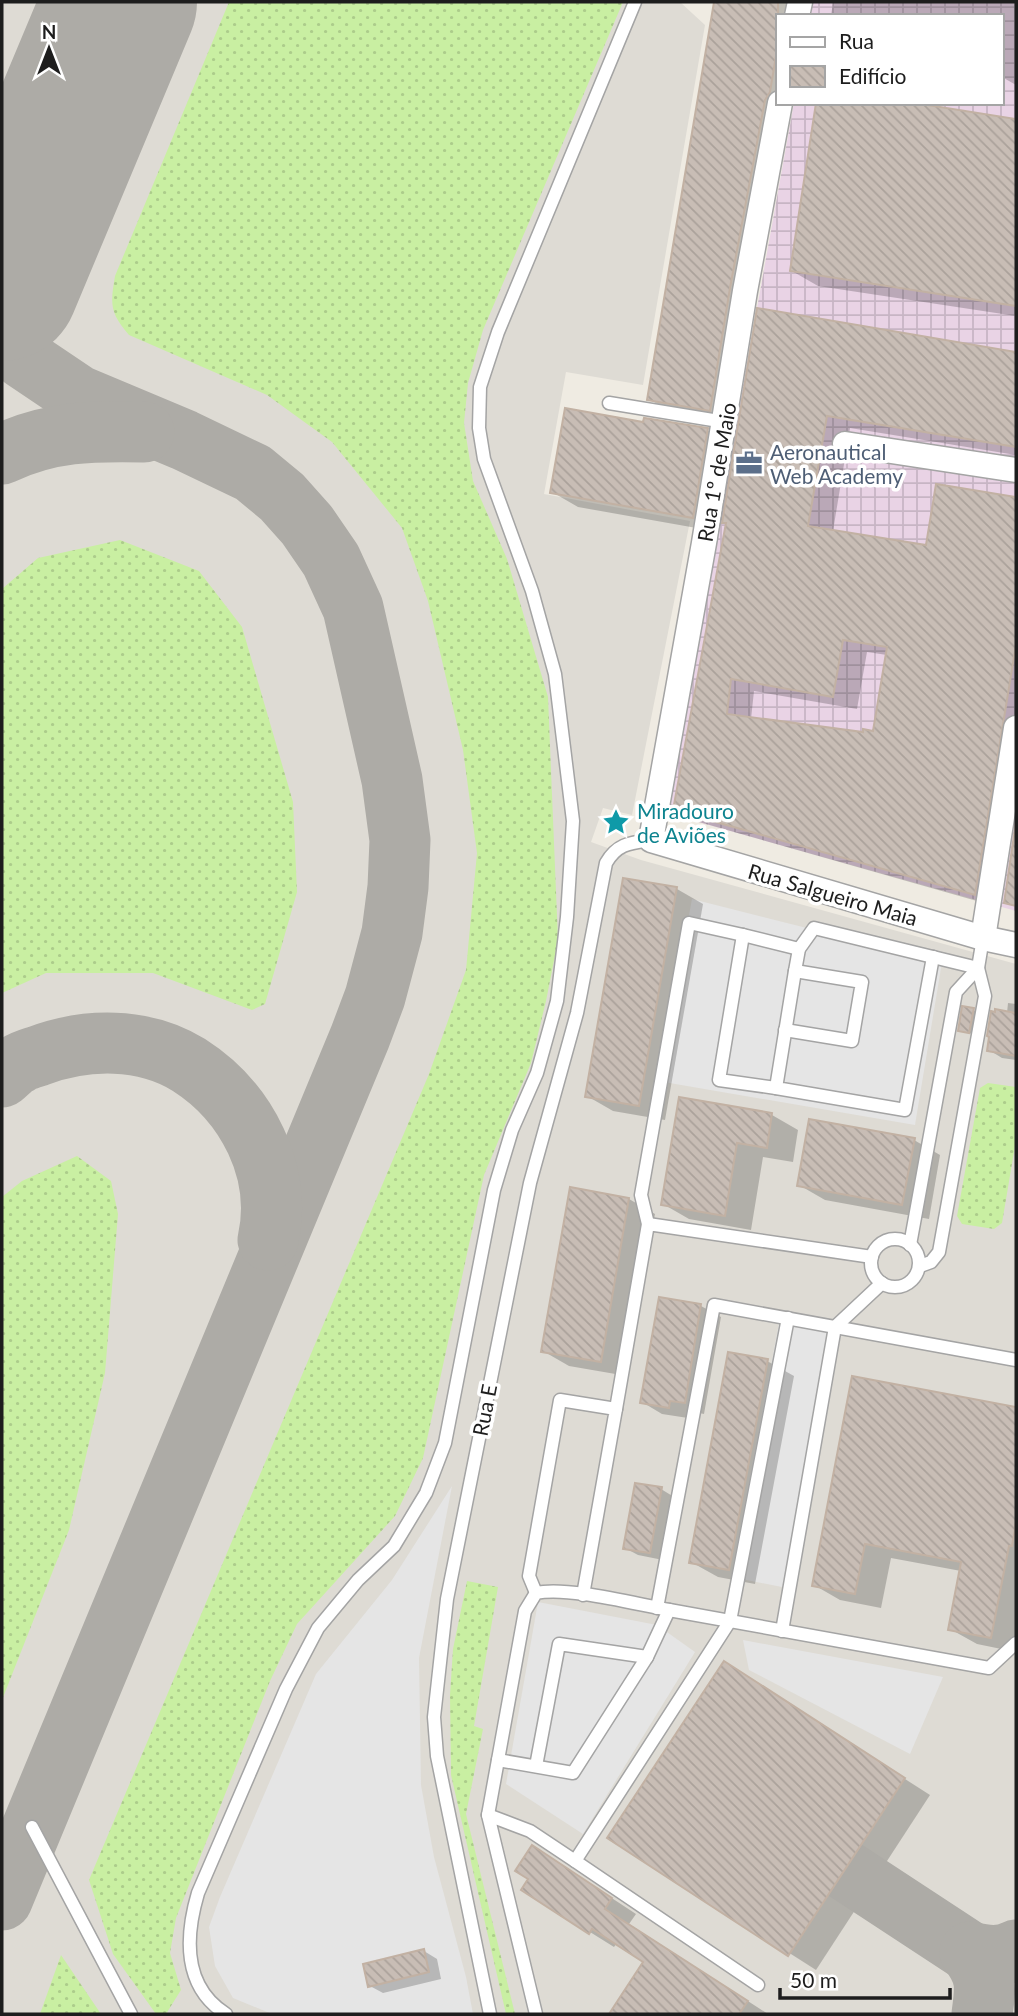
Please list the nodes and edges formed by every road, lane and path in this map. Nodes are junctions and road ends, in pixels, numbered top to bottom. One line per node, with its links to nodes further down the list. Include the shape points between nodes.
1 (635, 2): 40 (lane, via 498,332 480,387 484,459 532,591 555,674 568,765 573,821 557,1001 537,1073 512,1130 494,1190 445,1443 426,1493 394,1546 318,1628 286,1689 198,1894 190,1921 189,1950 195,1973)
2 (780, 105): 4 (street, Rua 1º de Maio)
3 (609, 403): 4 (lane)
4 (725, 422): 8 (street, Rua 1º de Maio)
5 (845, 444): 6 (street)
6 (1016, 470)
7 (1016, 728): 10 (street)
8 (650, 840): 10 (street, Rua Salgueiro Maia); 42 (lane, Rua E, via 624,843 606,863 578,1013 530,1183 447,1599 434,1717 437,1756)
9 (743, 935): 12 (lane); 17 (lane, via 719,1080); 18 (lane, via 689,923 641,1195)
10 (983, 938): 11 (street, Rua Salgueiro Maia); 14 (lane)
11 (1016, 945)
12 (799, 949): 13 (lane, via 814,928); 15 (lane)
13 (933, 957): 14 (lane); 17 (lane, via 905,1110)
14 (978, 968): 19 (lane, via 956,992); 21 (lane, via 985,996 939,1252)
15 (795, 971): 16 (lane); 16 (lane, via 862,982 860,994 852,1041)
16 (785, 1030): 17 (lane)
17 (776, 1088)
18 (648, 1224): 20 (lane); 26 (lane)
19 (910, 1245): 20 (lane, via 891,1240); 21 (lane)
20 (872, 1257): 22 (lane, via 874,1274)
21 (920, 1266): 22 (lane, via 902,1287)
22 (882, 1283): 24 (lane)
23 (788, 1318): 24 (lane); 29 (lane, via 714,1305); 30 (lane)
24 (835, 1326): 25 (lane); 31 (lane)
25 (1016, 1360)
26 (616, 1409): 27 (lane, via 560,1400 530,1576); 28 (lane)
27 (536, 1593): 28 (lane, via 549,1590); 34 (lane, via 525,1611)
28 (583, 1595): 29 (lane)
29 (663, 1609): 30 (lane); 33 (lane)
30 (730, 1621): 31 (lane); 38 (lane)
31 (782, 1631): 32 (lane, via 989,1668)
32 (1016, 1643)
33 (647, 1657): 35 (lane, via 573,1773); 35 (lane, via 559,1644)
34 (498, 1760): 35 (lane); 36 (lane)
35 (536, 1766)
36 (488, 1815): 38 (lane, via 530,1831); 43 (lane)
37 (32, 1826): 41 (lane)
38 (575, 1861): 39 (lane)
39 (758, 1985)
40 (218, 2012)
41 (131, 2014)
42 (490, 2014)
43 (536, 2014)

